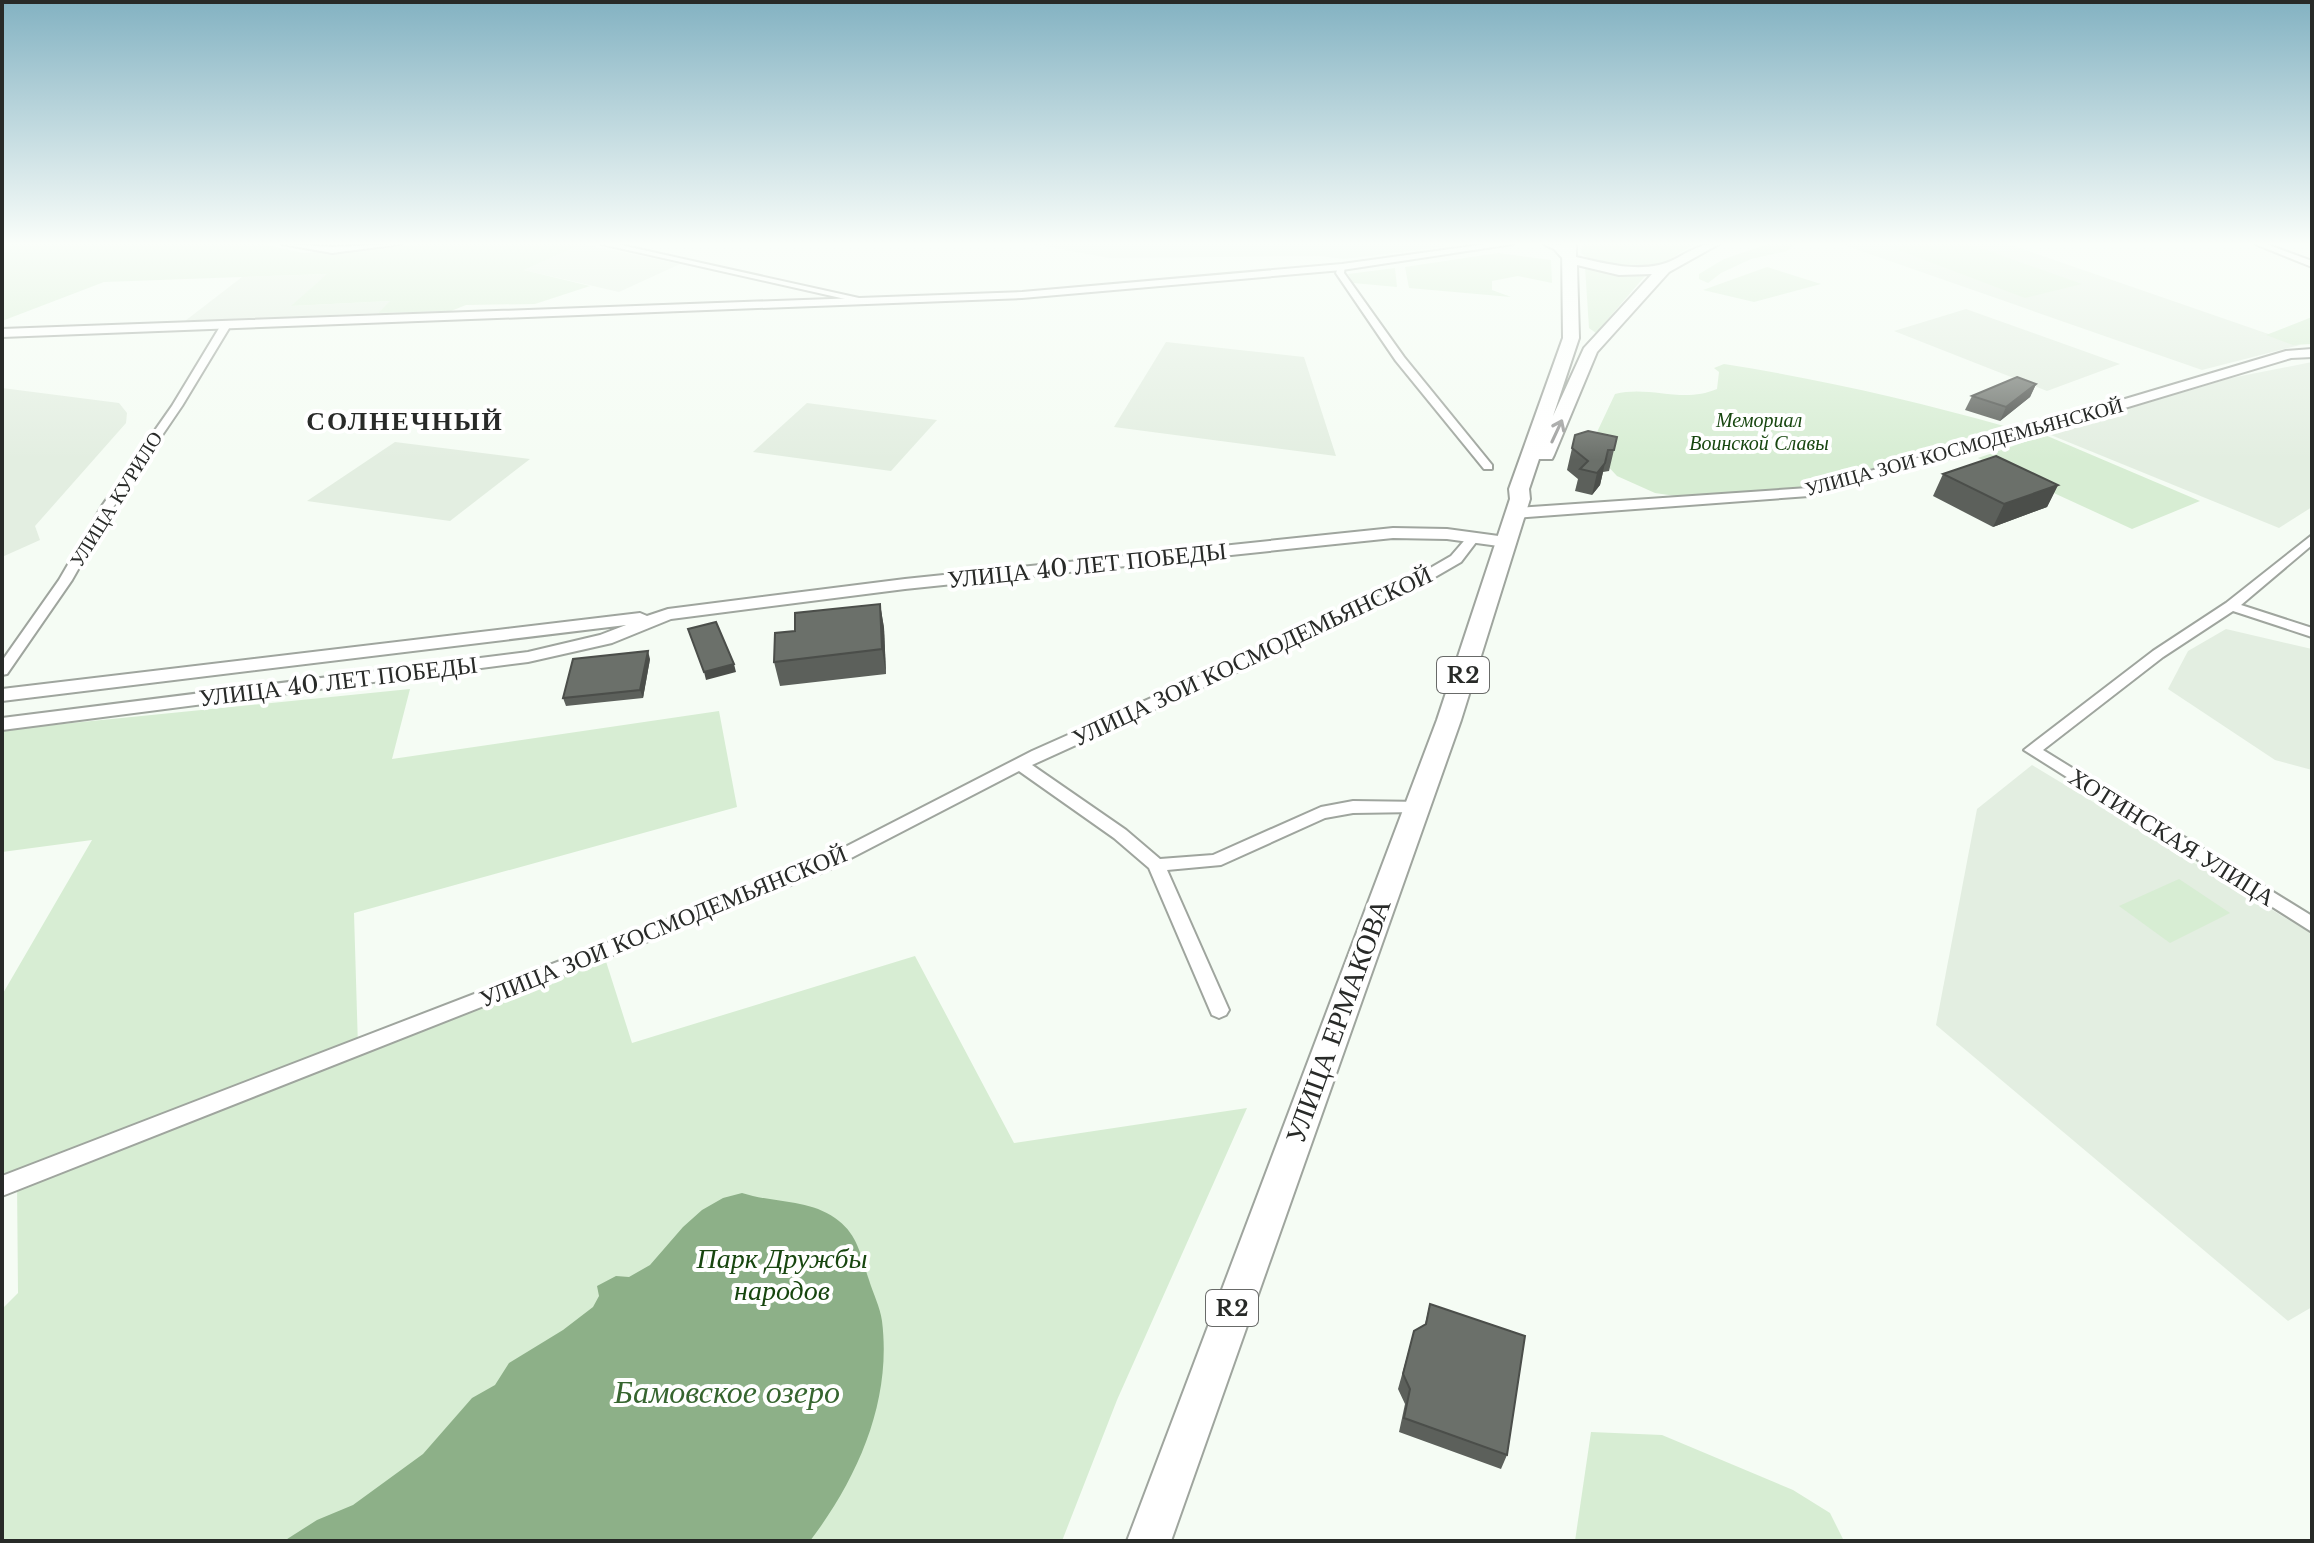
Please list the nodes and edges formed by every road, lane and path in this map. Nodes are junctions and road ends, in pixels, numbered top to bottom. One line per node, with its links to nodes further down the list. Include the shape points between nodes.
1 (455, 316): 5 (street)
2 (1367, 316): 8 (street)
3 (1570, 316): 9 (main road, УЛИЦА ЕРМАКОВА / R2, via 1571,338)
4 (1622, 316): 9 (main road, УЛИЦА ЕРМАКОВА / R2, one-way to 4, via 1560,425 1590,351)
5 (226, 325): 6 (street); 18 (street, УЛИЦА КУРИЛО)
6 (2, 333)
7 (2312, 353): 9 (street, УЛИЦА ЗОИ КОСМОДЕМЬЯНСКОЙ, via 2290,354 1809,492 1702,502)
8 (1488, 467)
9 (1517, 506): 12 (main road, УЛИЦА ЕРМАКОВА / R2)
10 (1474, 537): 12 (street, УЛИЦА 40 ЛЕТ ПОБЕДЫ); 16 (street, УЛИЦА 40 ЛЕТ ПОБЕДЫ, via 1407,533 1286,543); 21 (street, УЛИЦА ЗОИ КОСМОДЕМЬЯНСКОЙ, via 1456,559 1392,596)
11 (2312, 539): 13 (street)
12 (1506, 542): 22 (main road, УЛИЦА ЕРМАКОВА / R2)
13 (2297, 551): 14 (street); 15 (street)
14 (2312, 556)
15 (2231, 606): 17 (street); 24 (street, ХОТИНСКАЯ УЛИЦА, via 2032,750)
16 (668, 614): 19 (street, УЛИЦА 40 ЛЕТ ПОБЕДЫ); 20 (street, УЛИЦА 40 ЛЕТ ПОБЕДЫ, via 606,639 528,657)
17 (2312, 633)
18 (2, 671)
19 (2, 695)
20 (2, 724)
21 (1021, 765): 23 (street); 26 (street, УЛИЦА ЗОИ КОСМОДЕМЬЯНСКОЙ, via 820,867)
22 (1418, 806): 23 (street, via 1321,813 1215,861); 27 (main road, УЛИЦА ЕРМАКОВА / R2)
23 (1156, 865): 25 (street)
24 (2312, 925)
25 (1219, 1010)
26 (2, 1186)
27 (1149, 1541)

